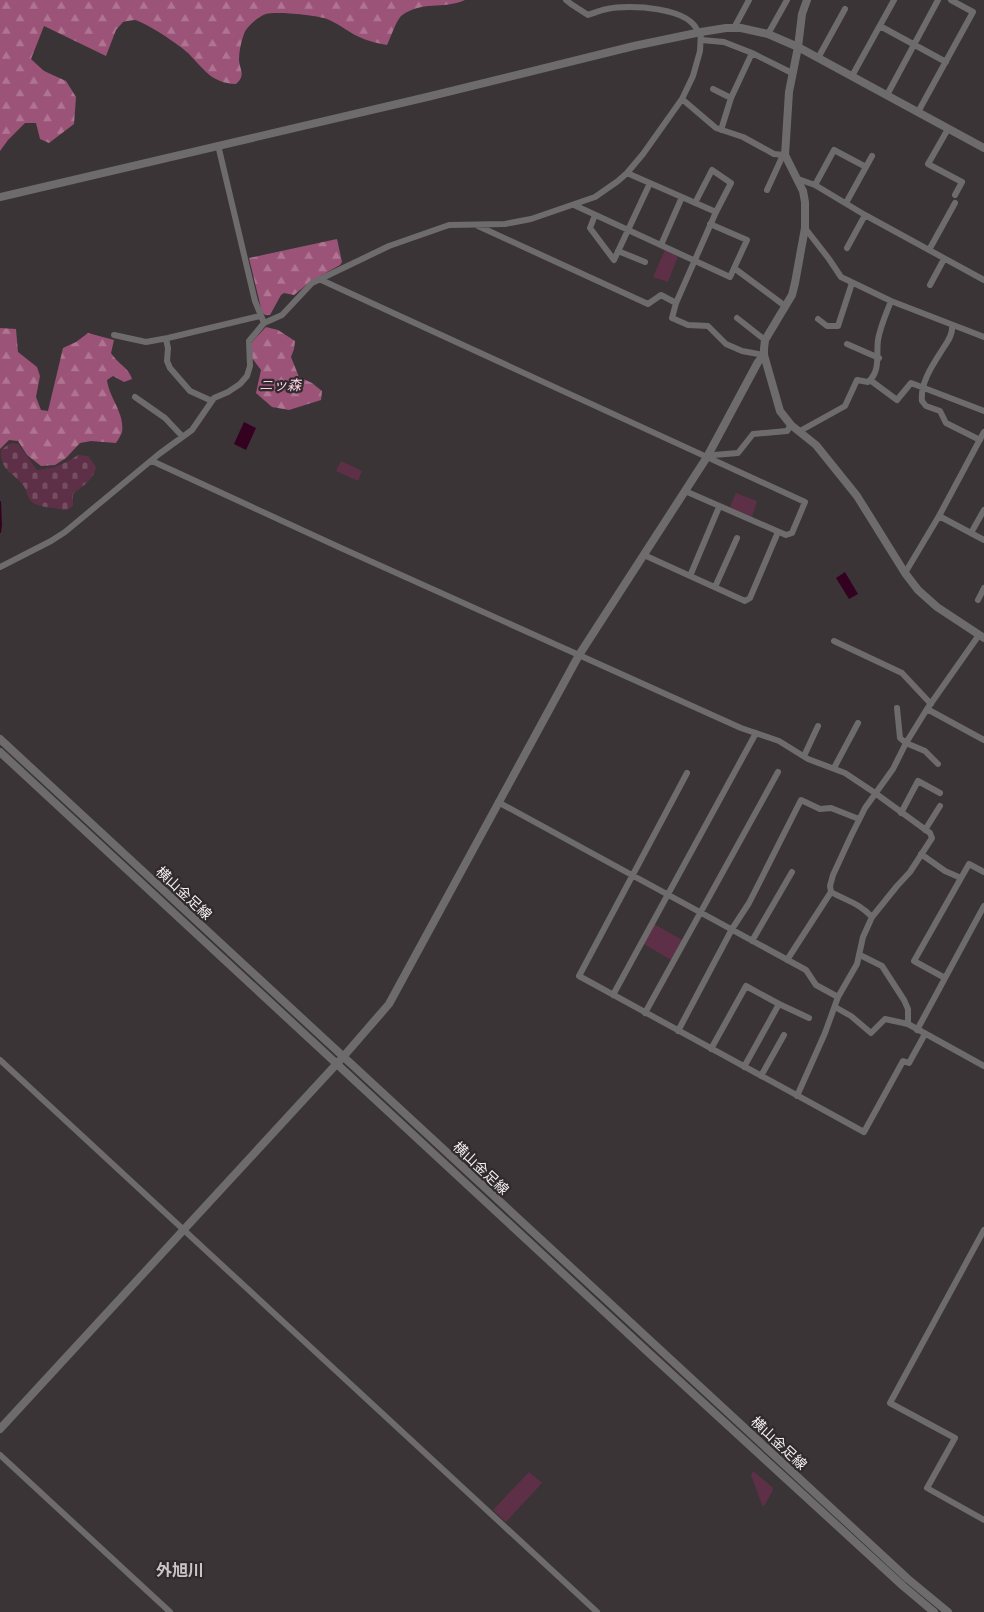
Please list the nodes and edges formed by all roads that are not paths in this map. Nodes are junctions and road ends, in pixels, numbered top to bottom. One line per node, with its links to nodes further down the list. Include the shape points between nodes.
1 (566, 0): 12 (street, via 588,15 626,6 657,8 686,18)
2 (749, 0): 10 (street)
3 (787, 0): 11 (street)
4 (807, 0): 14 (street)
5 (894, 0): 9 (street)
6 (938, 0): 13 (street)
7 (951, 0): 17 (street, via 973,12)
8 (845, 9): 16 (street)
9 (880, 26): 13 (street); 19 (street)
10 (734, 28): 11 (street); 12 (street)
11 (768, 34): 14 (street)
12 (700, 35): 15 (street); 23 (street, via 700,51 693,76); 27 (street, via 634,46)
13 (914, 45): 17 (street); 21 (street)
14 (798, 47): 16 (street); 18 (street)
15 (752, 53): 18 (street); 22 (street)
16 (818, 58): 19 (street)
17 (946, 62): 24 (street)
18 (792, 73): 29 (street)
19 (852, 76): 21 (street)
20 (713, 89): 22 (street)
21 (886, 96): 24 (street)
22 (731, 98): 26 (street)
23 (682, 99): 26 (street); 32 (street)
24 (918, 112): 25 (street)
25 (948, 128): 28 (street); 37 (street, via 928,164 962,182)
26 (721, 130): 29 (street, via 743,137 774,154)
27 (218, 145): 38 (street); 66 (street)
28 (984, 148)
29 (784, 155): 33 (street); 36 (street)
30 (872, 156): 31 (street)
31 (866, 167): 35 (street, via 834,150); 41 (street)
32 (627, 173): 34 (street); 43 (street, via 595,197)
33 (798, 179): 35 (street); 49 (street, via 805,202)
34 (650, 183): 39 (street); 50 (street)
35 (815, 185): 41 (street)
36 (766, 190)
37 (955, 195)
38 (0, 197)
39 (682, 197): 40 (street); 51 (street)
40 (696, 203): 44 (street); 44 (street, via 712,170 731,183)
41 (846, 203): 46 (street)
42 (955, 203): 53 (street)
43 (574, 205): 45 (street); 48 (street, via 531,219)
44 (716, 212): 47 (street)
45 (595, 215): 50 (street); 54 (street, via 590,228 614,260)
46 (865, 215): 52 (street); 53 (street)
47 (710, 224): 56 (street); 58 (street, via 747,240)
48 (476, 225): 59 (street, via 449,225 389,246); 64 (street, via 648,304 661,295)
49 (805, 228): 61 (street, via 841,277); 65 (street, via 792,295)
50 (629, 230): 51 (street); 54 (street)
51 (661, 244): 56 (street)
52 (846, 248)
53 (929, 250): 55 (street)
54 (618, 251): 57 (street)
55 (944, 259): 60 (street); 62 (street)
56 (694, 260): 58 (street, via 730,277); 64 (street)
57 (645, 262)
58 (734, 268): 65 (street)
59 (319, 279): 69 (street, via 282,316); 88 (street)
60 (984, 280)
61 (852, 283): 63 (street); 68 (street, via 838,326 827,326)
62 (930, 286)
63 (890, 302): 70 (street); 77 (street, via 878,342)
64 (676, 303): 76 (street, via 672,318 708,326 726,344 742,352)
65 (785, 306): 74 (street)
66 (260, 316): 69 (street); 73 (street)
67 (737, 318): 74 (street)
68 (818, 319)
69 (264, 323): 81 (street, via 249,341 247,376 240,384)
70 (952, 326): 72 (street); 79 (street)
71 (114, 335): 73 (street, via 146,342)
72 (984, 337)
73 (166, 338): 81 (street, via 170,368 190,391)
74 (765, 340): 76 (street)
75 (847, 344): 77 (street)
76 (764, 355): 83 (street, via 780,411); 88 (street)
77 (879, 358): 78 (street, via 874,377)
78 (870, 380): 79 (street, via 897,400 911,383); 84 (street, via 857,380 845,406)
79 (923, 386): 82 (street); 87 (street, via 922,401 926,406 940,411 946,422)
80 (135, 397): 86 (street, via 165,418)
81 (212, 400): 86 (street, via 192,430)
82 (984, 411)
83 (791, 425): 84 (street); 88 (street, via 787,431 754,434 738,453)
84 (800, 431): 100 (street, via 816,445 857,496)
85 (984, 432): 87 (street)
86 (182, 436): 89 (street)
87 (980, 440): 93 (street)
88 (708, 455): 90 (street); 94 (street, via 805,502 792,533)
89 (152, 461): 99 (street, via 65,532); 107 (street)
90 (685, 491): 91 (street); 98 (street)
91 (719, 507): 94 (street); 101 (street)
92 (984, 510): 95 (street)
93 (939, 516): 95 (street); 100 (street)
94 (778, 532): 102 (street, via 750,598 745,601)
95 (971, 533): 97 (street)
96 (737, 538): 102 (street)
97 (984, 540)
98 (644, 555): 101 (street); 107 (street)
99 (0, 567)
100 (905, 573): 105 (street, via 918,590 937,606)
101 (690, 576): 102 (street)
102 (715, 587)
103 (984, 588): 104 (street)
104 (978, 600)
105 (981, 636): 108 (street)
106 (834, 640): 108 (street, via 902,673)
107 (579, 655): 112 (street); 124 (street)
108 (929, 706): 114 (street); 115 (street)
109 (897, 708): 115 (street, via 900,738)
110 (858, 723): 119 (street)
111 (818, 726): 117 (street)
112 (756, 733): 117 (street); 135 (street)
113 (0, 739): 156 (street, 横山金足線)
114 (984, 740)
115 (906, 742): 118 (street, via 925,751); 122 (street, via 893,769)
116 (0, 752): 158 (street, 横山金足線)
117 (804, 756): 119 (street)
118 (938, 764)
119 (834, 768): 122 (street)
120 (778, 772): 137 (street)
121 (687, 773): 132 (street)
122 (875, 793): 126 (street); 127 (street)
123 (940, 793): 126 (street, via 918,781)
124 (498, 802): 132 (street); 156 (street, via 389,1004)
125 (940, 806): 128 (street)
126 (901, 813): 128 (street)
127 (860, 819): 134 (street, via 834,875); 139 (street, via 831,808 820,809 801,800 749,903)
128 (925, 830): 129 (street, via 932,838)
129 (921, 854): 133 (street); 138 (street)
130 (792, 872): 140 (street)
131 (984, 872): 133 (street, via 969,864)
132 (633, 876): 135 (street); 144 (street, via 579,976)
133 (961, 878): 143 (street, via 914,961)
134 (831, 892): 138 (street, via 854,902); 142 (street)
135 (667, 895): 137 (street); 144 (street)
136 (984, 906): 143 (street)
137 (700, 913): 139 (street); 148 (street)
138 (872, 917): 141 (street)
139 (732, 929): 140 (street); 152 (street)
140 (752, 941): 142 (street)
141 (860, 955): 145 (street); 150 (street, via 882,966 906,1005)
142 (787, 960): 145 (street, via 806,970 816,985)
143 (945, 978): 151 (street)
144 (612, 995): 148 (street)
145 (838, 997): 147 (street)
146 (778, 1004): 149 (street); 155 (street, via 746,986); 160 (street)
147 (835, 1007): 150 (street, via 870,1033 885,1019); 162 (street)
148 (645, 1013): 152 (street)
149 (809, 1018)
150 (908, 1024): 151 (street)
151 (917, 1030): 153 (street)
152 (678, 1031): 155 (street)
153 (925, 1034): 159 (street); 162 (street, via 909,1063 903,1060 864,1132)
154 (784, 1035): 161 (street)
155 (712, 1049): 160 (street)
156 (343, 1057): 158 (street); 171 (street, 横山金足線, via 894,1566)
157 (0, 1060): 163 (street)
158 (336, 1064): 163 (street); 170 (street, 横山金足線)
159 (984, 1066)
160 (744, 1067): 161 (street)
161 (761, 1076): 162 (street)
162 (797, 1096)
163 (183, 1230): 165 (street); 169 (street)
164 (984, 1230): 167 (street, via 890,1403 955,1438 927,1488)
165 (0, 1429)
166 (0, 1455): 168 (street)
167 (984, 1520)
168 (170, 1612)
169 (597, 1612)
170 (934, 1612)
171 (948, 1612)

